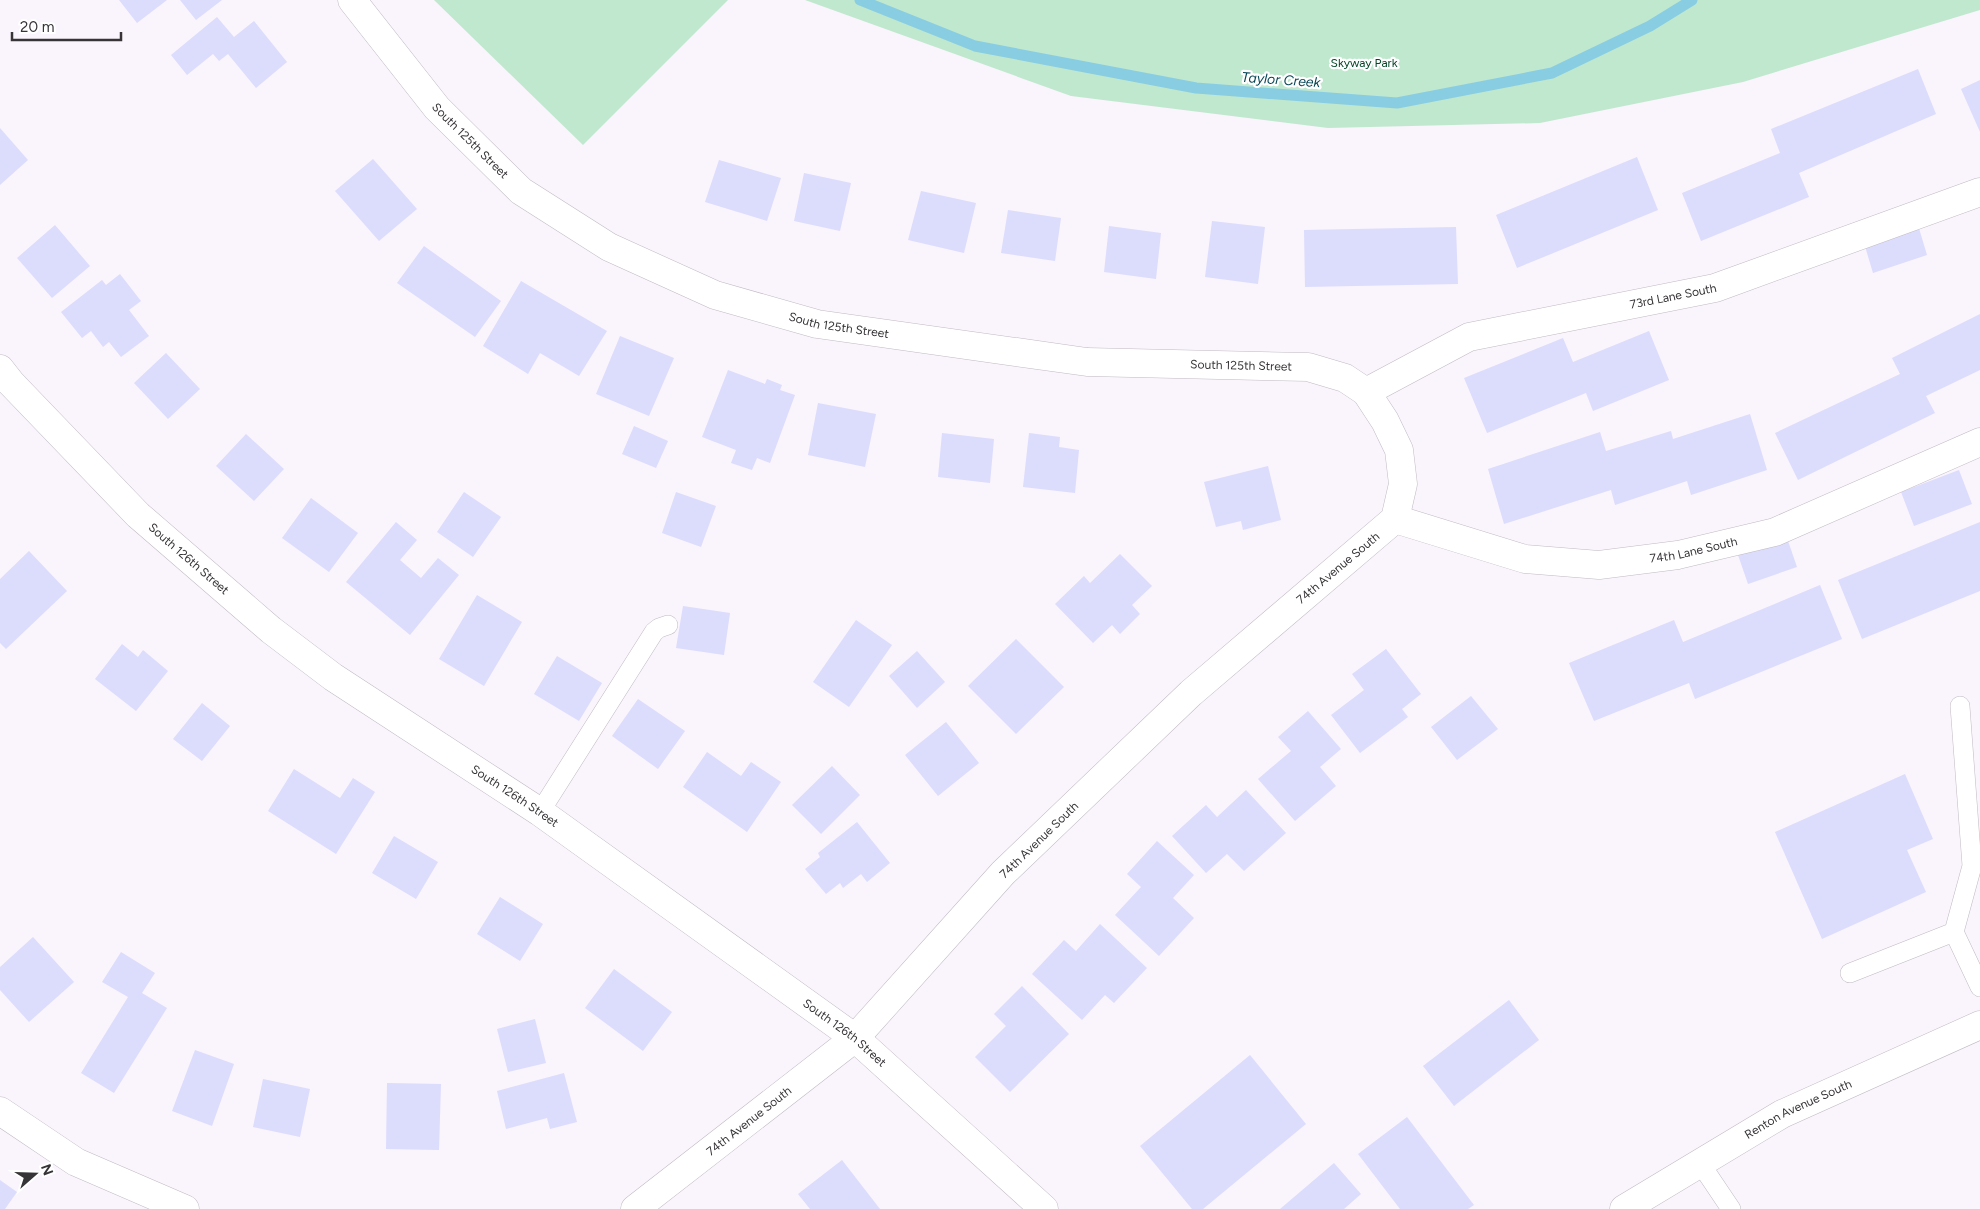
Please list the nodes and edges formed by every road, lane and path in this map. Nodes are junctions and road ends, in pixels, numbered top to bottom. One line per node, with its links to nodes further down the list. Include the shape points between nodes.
1 (352, 0): 4 (street, South 125th Street, via 437,108 521,191 609,247 715,295 817,324 1087,362 1308,367 1344,378)
2 (1980, 192): 4 (street, 73rd Lane South, via 1715,288 1469,337)
3 (0, 369): 9 (street, South 126th Street, via 138,515 272,630 333,677)
4 (1366, 392): 6 (street, South 125th Street, via 1399,450 1402,484)
5 (1980, 442): 6 (street, 74th Lane South, via 1775,532 1678,555 1599,565 1525,559)
6 (1395, 519): 14 (street, 74th Avenue South, via 1191,693 1017,860)
7 (668, 625): 9 (lane, via 654,632)
8 (1960, 706): 10 (lane, via 1972,866)
9 (540, 812): 14 (street, South 126th Street)
10 (1954, 932): 11 (lane); 12 (lane)
11 (1850, 973)
12 (1980, 988)
13 (1980, 1025): 16 (street, Renton Avenue South, via 1782,1114)
14 (855, 1038): 18 (street, 74th Avenue South); 19 (street, South 126th Street)
15 (0, 1111): 17 (street, via 76,1162)
16 (1700, 1163): 20 (street, Renton Avenue South); 21 (lane)
17 (185, 1209)
18 (635, 1209)
19 (1044, 1209)
20 (1624, 1209)
21 (1731, 1209)

